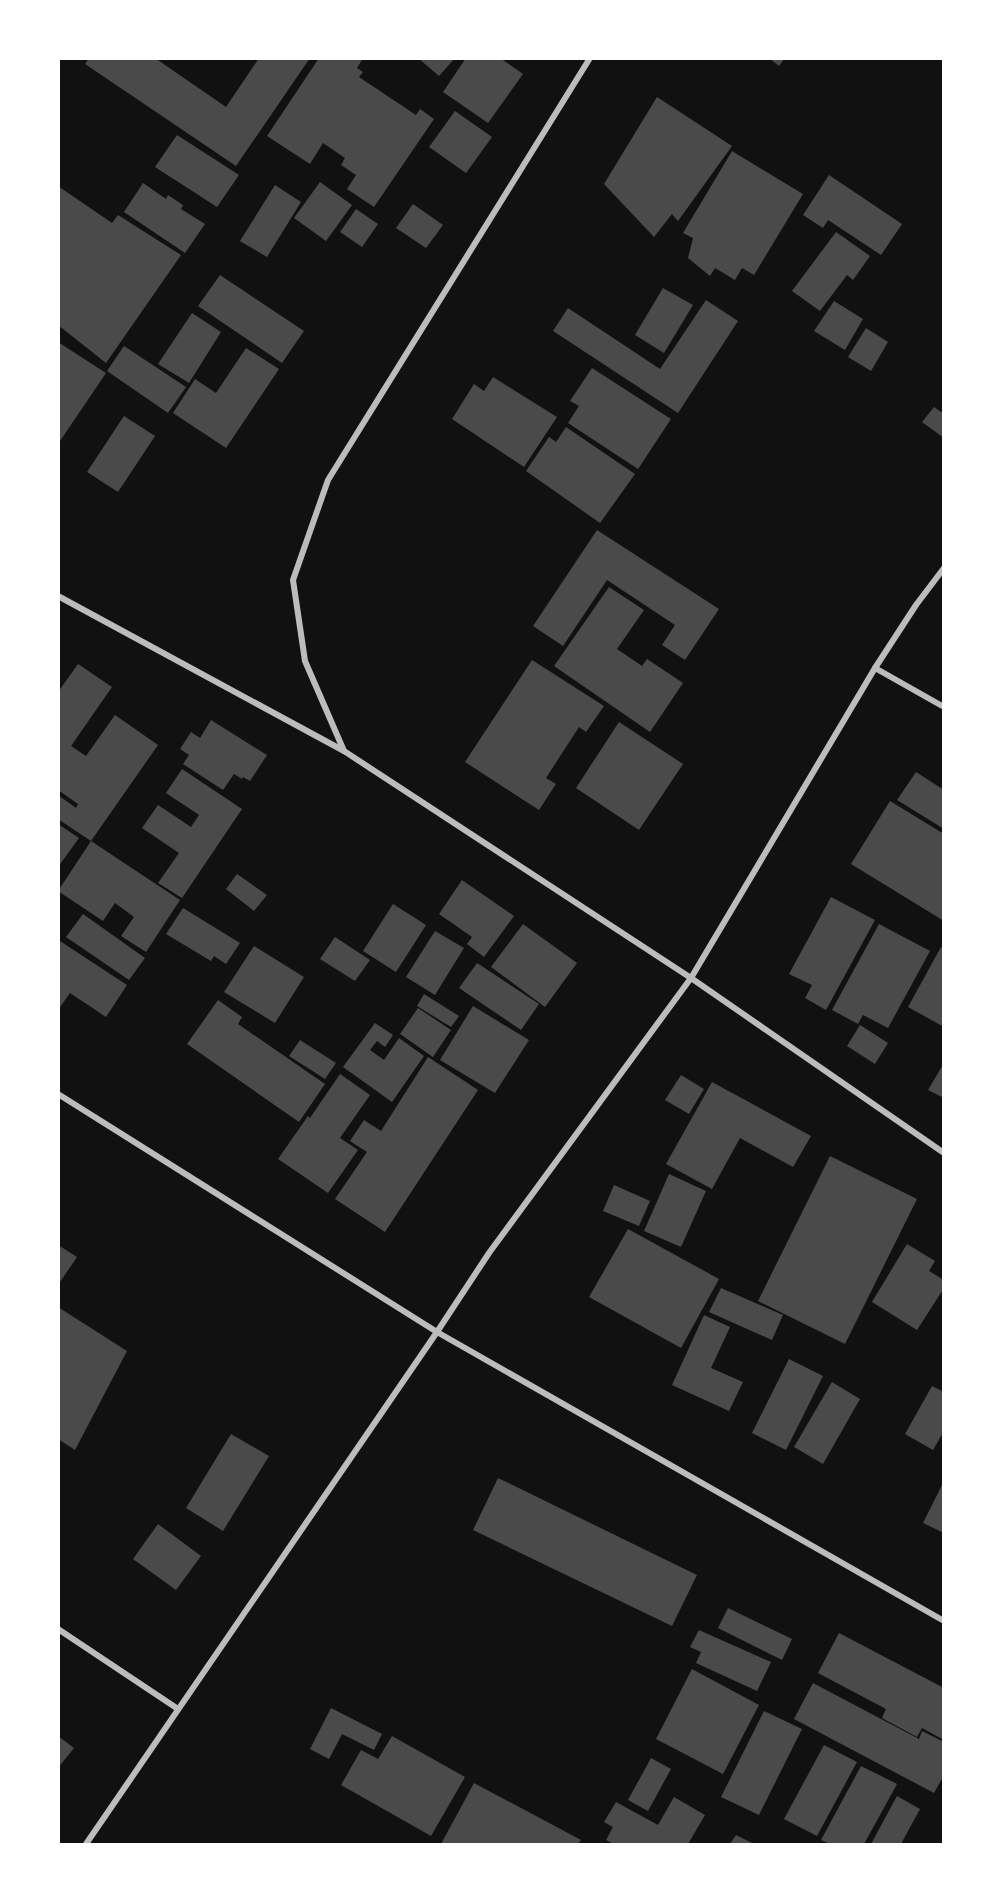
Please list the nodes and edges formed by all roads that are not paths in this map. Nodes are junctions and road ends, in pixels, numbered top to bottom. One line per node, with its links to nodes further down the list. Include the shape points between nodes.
1 (590, 58): 6 (street, via 328,480 293,580 305,661)
2 (944, 568): 4 (street)
3 (58, 596): 6 (street)
4 (875, 668): 5 (street); 7 (street)
5 (944, 707)
6 (344, 751): 7 (street)
7 (691, 978): 9 (street); 10 (street, via 489,1253)
8 (58, 1094): 10 (street)
9 (944, 1153)
10 (437, 1332): 11 (street); 13 (street)
11 (944, 1621)
12 (58, 1629): 13 (street)
13 (178, 1709): 14 (street)
14 (86, 1845)

